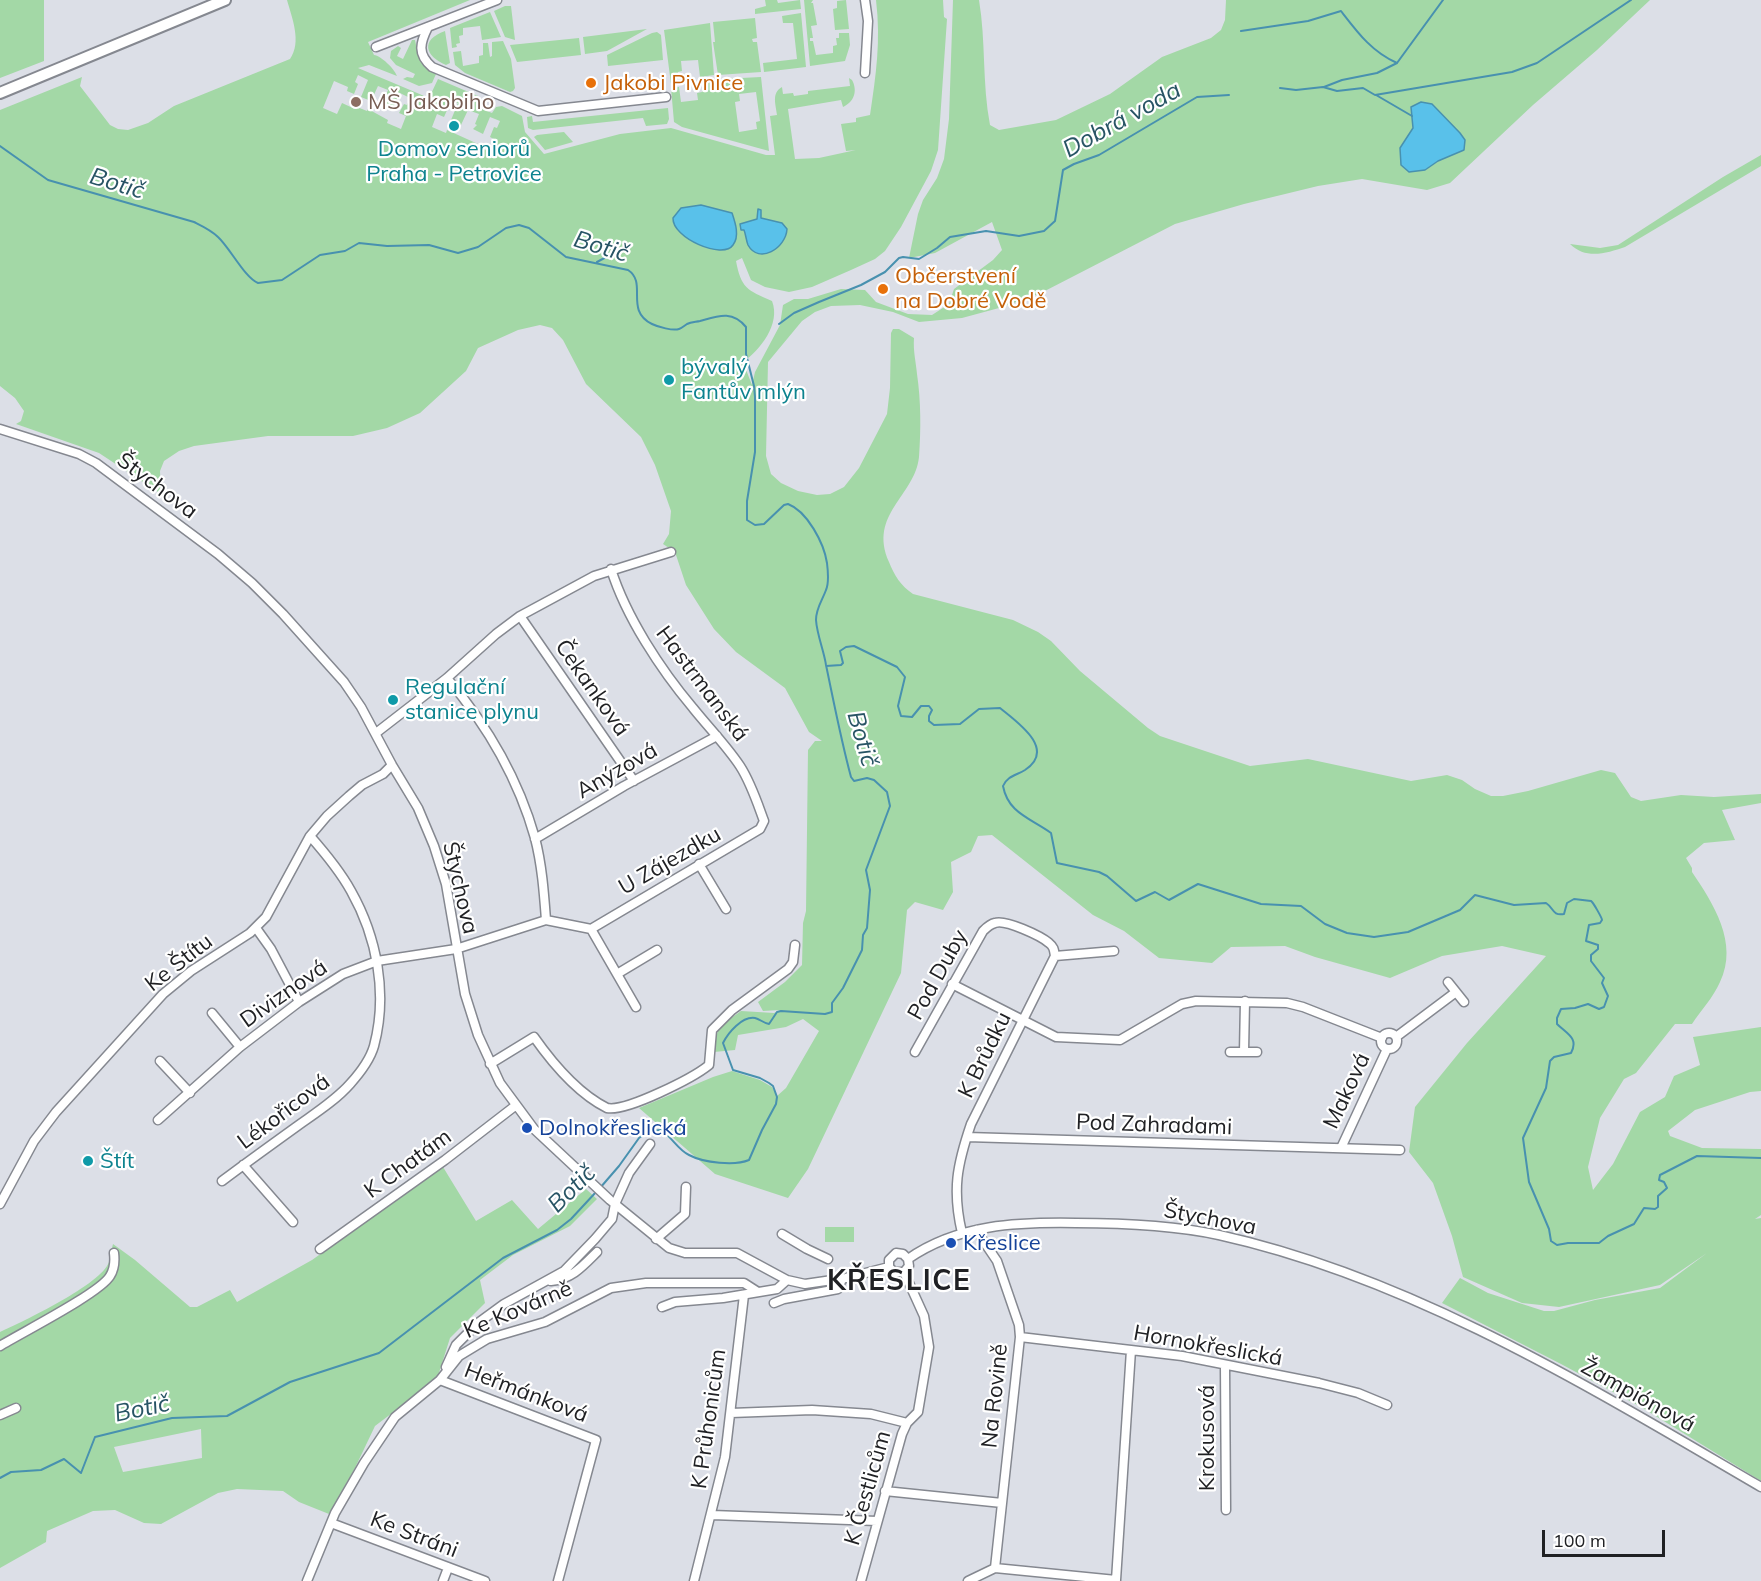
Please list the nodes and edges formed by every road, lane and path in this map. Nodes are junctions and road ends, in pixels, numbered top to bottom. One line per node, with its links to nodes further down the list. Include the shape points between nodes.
1 (225, 0): 7 (main road)
2 (497, 0): 4 (street)
3 (865, 0): 6 (street)
4 (428, 27): 5 (street); 8 (street, via 420,50 432,67 534,110)
5 (376, 47)
6 (865, 73)
7 (0, 93)
8 (666, 97)
9 (0, 429): 14 (street, Štychova, via 80,454 96,463 219,554 283,615 344,682)
10 (671, 552): 11 (street)
11 (611, 569): 12 (street); 15 (street, Hastrmanská, via 656,657)
12 (520, 616): 13 (street); 17 (street, Čekanková)
13 (447, 678): 14 (street); 20 (street, via 493,740)
14 (376, 733): 16 (street, Štychova)
15 (717, 736): 17 (street, Anýzová); 18 (street, Hastrmanská, via 741,767)
16 (392, 765): 19 (street, Ke Štítu, via 349,796); 27 (street, Štychova, via 418,808 434,846 446,884)
17 (634, 781): 20 (street, Anýzová)
18 (764, 821): 21 (street, U Zájezdku, via 760,829)
19 (310, 836): 24 (street, Ke Štítu, via 273,906); 31 (street, Lékořicová, via 352,891)
20 (535, 839): 23 (street)
21 (699, 864): 22 (street); 25 (street, U Zájezdku)
22 (726, 909)
23 (546, 920): 25 (street); 27 (street)
24 (256, 928): 37 (street); 63 (street, Ke Štítu, via 191,971 150,1008 56,1112 34,1141)
25 (591, 929): 32 (street)
26 (795, 945): 51 (street, via 788,969 732,1010 712,1030 709,1065 678,1085 607,1108 573,1083 534,1037)
27 (456, 949): 31 (street, Diviznová); 51 (street, Štychova, via 465,994)
28 (657, 950): 32 (street)
29 (1113, 951): 30 (street)
30 (1055, 956): 34 (street, Pod Duby, via 1048,942 1006,922 995,922 982,931); 41 (street, K Brůdku)
31 (377, 961): 37 (street, Diviznová, via 343,974); 59 (street, Lékořicová, via 381,997 374,1047 366,1064 349,1086 320,1110)
32 (617, 974): 39 (street)
33 (1448, 982): 35 (street)
34 (952, 984): 41 (street); 46 (street, Pod Duby)
35 (1456, 992): 38 (street); 42 (street, Maková)
36 (1245, 1001): 41 (street, via 1182,1004 1120,1040 1056,1037); 43 (street, via 1303,1007); 48 (street)
37 (300, 1002): 44 (street, Diviznová)
38 (1464, 1002)
39 (636, 1007)
40 (213, 1013): 44 (street)
41 (1022, 1021): 55 (street, K Brůdku)
42 (1396, 1037): 43 (street, Maková, via 1388,1034); 45 (street, Maková, via 1396,1045)
43 (1382, 1038): 45 (street, Maková)
44 (240, 1047): 52 (street, Diviznová)
45 (1387, 1049): 57 (street, Maková)
46 (915, 1052)
47 (1230, 1052): 48 (street)
48 (1244, 1052): 49 (street)
49 (1257, 1052)
50 (160, 1061): 52 (street)
51 (490, 1064): 53 (street, Štychova)
52 (190, 1093): 54 (street, Diviznová)
53 (515, 1106): 62 (street, Štychova); 69 (street, K Chatám)
54 (158, 1120)
55 (967, 1137): 57 (street, Pod Zahradami); 66 (street, K Brůdku, via 956,1175)
56 (650, 1144): 62 (street)
57 (1341, 1148): 58 (street, Pod Zahradami)
58 (1400, 1149)
59 (243, 1165): 60 (street, Lékořicová); 64 (street)
60 (222, 1181)
61 (686, 1187): 68 (street, via 685,1214)
62 (612, 1202): 68 (street, Štychova); 78 (street, via 612,1219 595,1239 564,1271)
63 (0, 1204)
64 (293, 1222)
65 (976, 1230): 66 (street, Štychova); 83 (street, Na Rovině, via 997,1261); 84 (street, Štychova, via 1011,1223 1082,1223 1168,1227 1218,1235 1300,1257 1377,1284)
66 (962, 1233): 72 (street, Štychova)
67 (782, 1234): 73 (street)
68 (656, 1239): 77 (street, Štychova, via 686,1253 737,1253)
69 (320, 1249)
70 (597, 1252): 78 (street, via 570,1276)
71 (114, 1253): 85 (street, via 110,1277 92,1292)
72 (908, 1258): 74 (street, Štychova, via 893,1254); 75 (street, via 909,1266)
73 (828, 1259)
74 (889, 1267): 75 (street, via 894,1272); 76 (street, Štychova)
75 (904, 1272): 93 (street, K Čestlicům, via 924,1316 929,1347 918,1412)
76 (842, 1279): 77 (street, Štychova, via 805,1284); 81 (street, via 838,1289)
77 (787, 1280): 79 (street, via 777,1289)
78 (544, 1281): 88 (street, via 478,1323 456,1345)
79 (758, 1292): 80 (street); 88 (street, Ke Kovárně, via 744,1283 646,1282 611,1288 545,1322 487,1339 459,1356)
80 (744, 1295): 82 (street, via 675,1302); 91 (street, K Průhonicům)
81 (774, 1303)
82 (662, 1307)
83 (1020, 1337): 86 (street, Hornokřeslická); 96 (street, Na Rovině)
84 (1495, 1339): 94 (street, Žampiónová)
85 (0, 1346)
86 (1131, 1350): 87 (street, Hornokřeslická); 102 (street, via 1116,1580)
87 (1225, 1366): 89 (street, Hornokřeslická, via 1348,1390); 97 (street, Krokusová)
88 (440, 1380): 100 (street, Ke Kovárně, via 396,1417 364,1463); 106 (street, Heřmánková, via 596,1440)
89 (1387, 1405)
90 (16, 1408): 92 (street)
91 (731, 1413): 93 (street, via 812,1410 871,1414); 98 (street, K Průhonicům)
92 (0, 1415)
93 (907, 1422): 95 (street, K Čestlicům)
94 (1761, 1487)
95 (885, 1491): 96 (street); 99 (street, K Čestlicům)
96 (1002, 1503): 102 (street, Na Rovině)
97 (1226, 1510)
98 (712, 1515): 99 (street); 107 (street, K Průhonicům)
99 (876, 1521): 108 (street, K Čestlicům)
100 (331, 1523): 101 (street, Ke Stráni); 103 (street, Ke Kovárně)
101 (448, 1568): 104 (street); 105 (street, Ke Stráni)
102 (995, 1568): 109 (street)
103 (307, 1581)
104 (443, 1581)
105 (485, 1581)
106 (558, 1581)
107 (694, 1581)
108 (861, 1581)
109 (968, 1581)

